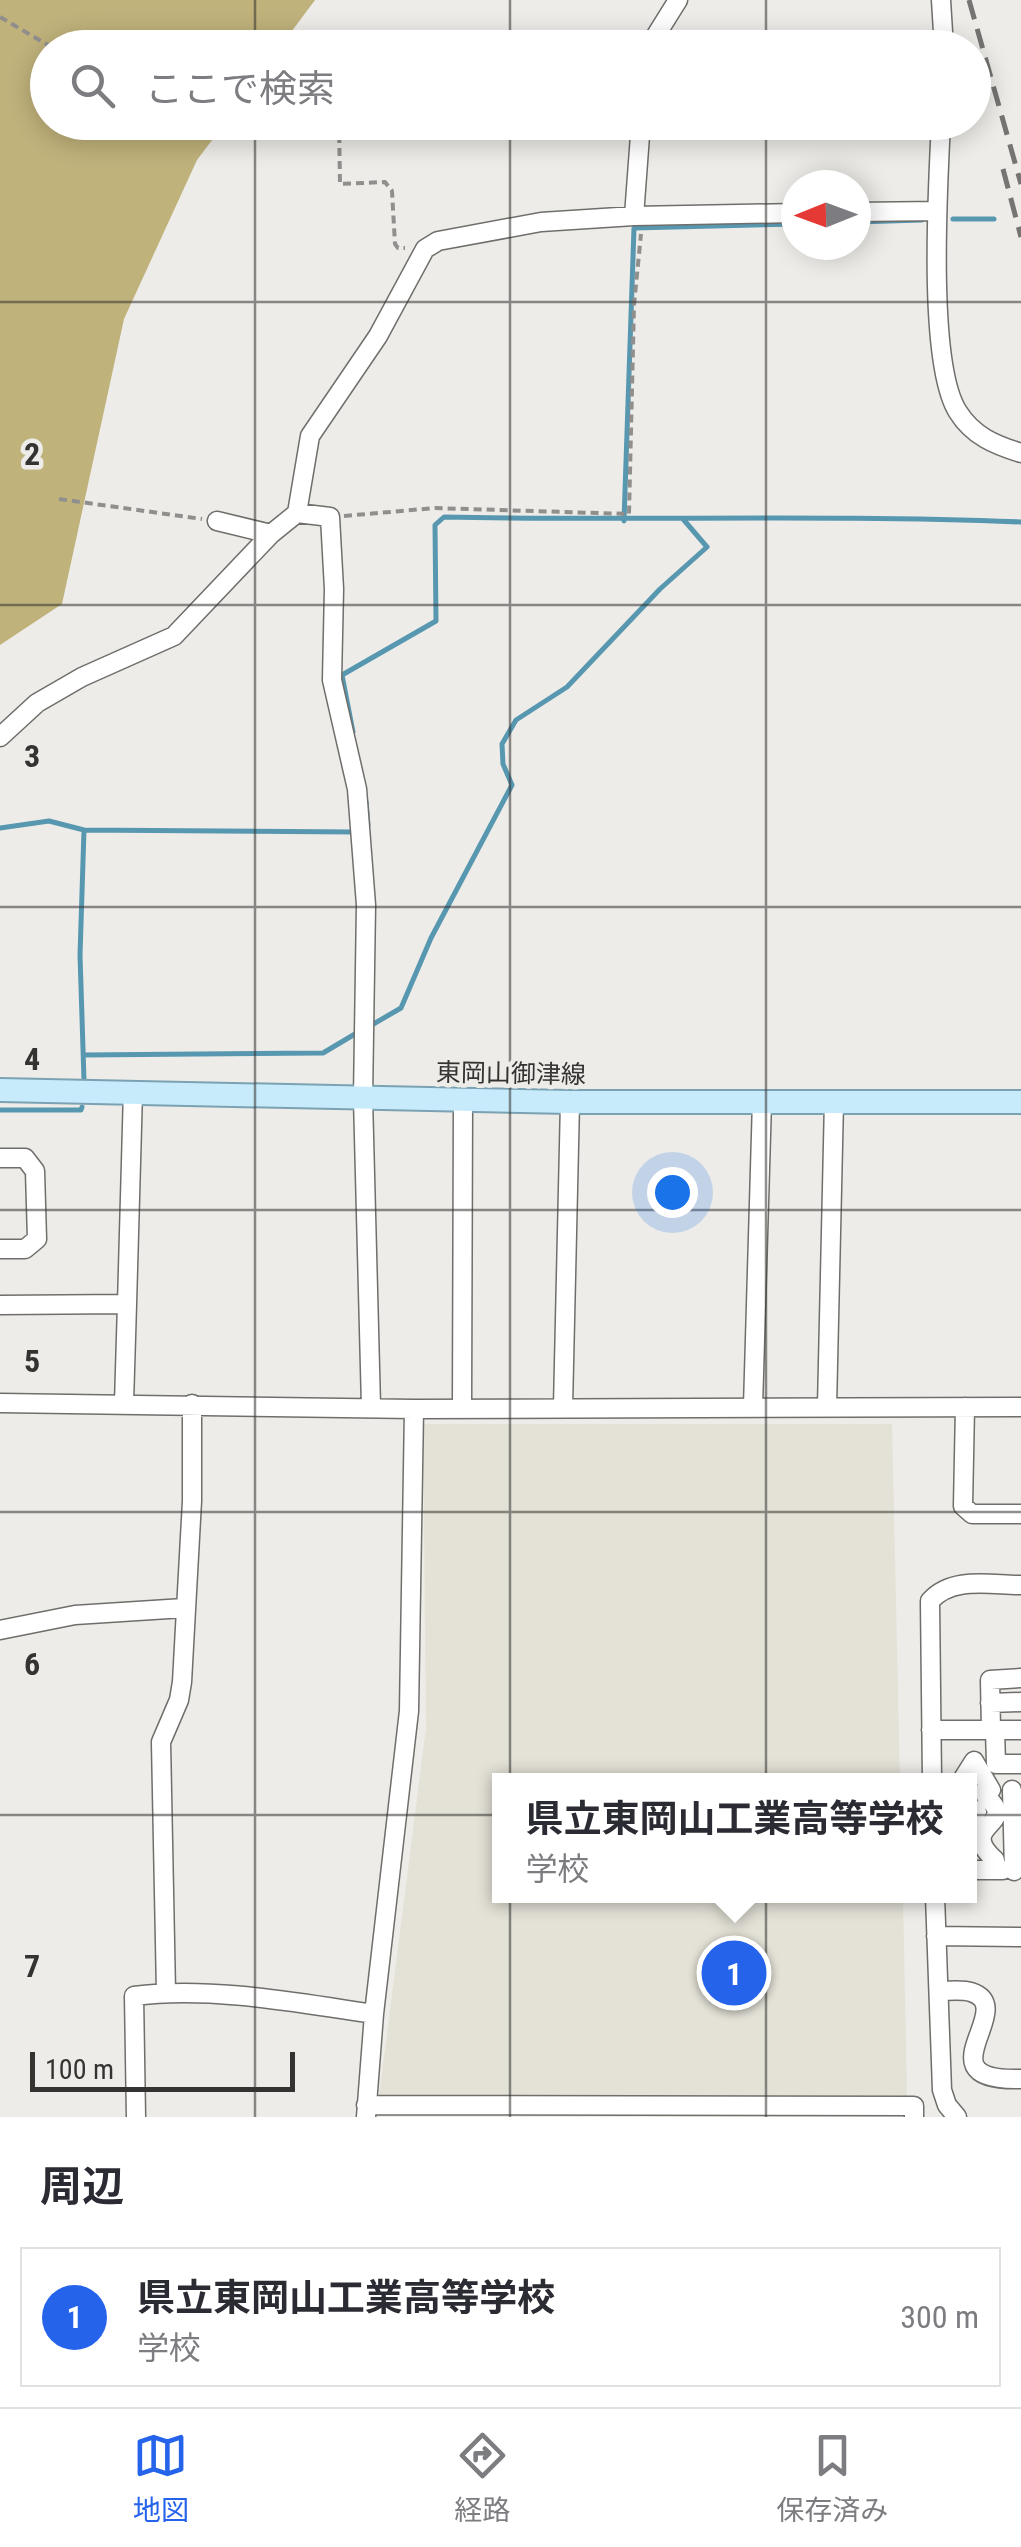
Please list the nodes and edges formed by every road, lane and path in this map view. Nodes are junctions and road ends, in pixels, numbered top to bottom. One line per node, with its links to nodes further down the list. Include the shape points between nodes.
1 (678, 0): 4 (street)
2 (942, 0): 5 (street)
3 (0, 16): 6 (path)
4 (659, 30)
5 (943, 30)
6 (30, 34)
7 (340, 140): 14 (path, via 340,184 385,182 392,191 395,244)
8 (640, 140): 13 (street)
9 (940, 140): 10 (street)
10 (937, 210): 11 (street); 15 (street, via 944,384 957,412 986,441)
11 (871, 212)
12 (781, 213): 13 (street)
13 (638, 216): 14 (street, via 541,222); 18 (path, via 629,514 434,508)
14 (425, 248): 17 (street, via 378,336 310,436)
15 (1021, 453)
16 (60, 499): 19 (path)
17 (298, 514): 18 (street); 20 (street)
18 (330, 517): 24 (street, via 332,680 361,829)
19 (217, 521): 20 (street)
20 (271, 534): 21 (street, via 174,636 37,703)
21 (0, 737)
22 (0, 1090): 23 (main road, 東岡山御津線)
23 (133, 1091): 24 (main road, 東岡山御津線); 32 (street)
24 (364, 1098): 25 (main road, 東岡山御津線); 37 (street)
25 (464, 1100): 28 (main road, 東岡山御津線); 40 (street)
26 (762, 1101): 27 (main road, 東岡山御津線); 28 (main road, 東岡山御津線); 38 (street)
27 (834, 1101): 29 (main road, 東岡山御津線); 42 (street)
28 (570, 1102): 41 (street)
29 (1021, 1102)
30 (0, 1158): 31 (street, via 25,1158 35,1170 38,1239 25,1249)
31 (0, 1249)
32 (127, 1304): 33 (street); 35 (street)
33 (0, 1305)
34 (0, 1403): 35 (street)
35 (124, 1403): 36 (street)
36 (192, 1404): 37 (street); 47 (street)
37 (370, 1406): 44 (street)
38 (754, 1406): 41 (street); 42 (street)
39 (1021, 1406): 43 (street)
40 (462, 1407): 41 (street); 44 (street)
41 (563, 1407)
42 (827, 1407): 43 (street)
43 (965, 1407): 45 (street, via 963,1506 972,1514)
44 (414, 1408): 69 (street, via 410,1692)
45 (1021, 1514)
46 (1021, 1586): 52 (street, via 947,1586 930,1602)
47 (184, 1608): 48 (street, via 75,1615); 68 (street, via 182,1682 162,1742)
48 (0, 1630)
49 (1021, 1678): 51 (street, via 990,1680)
50 (1021, 1702): 51 (street)
51 (990, 1703): 53 (street)
52 (931, 1730): 53 (street); 56 (street)
53 (993, 1730): 54 (street); 55 (street, via 996,1764)
54 (1021, 1730)
55 (1021, 1764)
56 (932, 1773)
57 (966, 1773): 58 (street, via 974,1760)
58 (982, 1790): 59 (street); 62 (street, via 1000,1808 1000,1822 981,1842)
59 (1016, 1790): 60 (street)
60 (1017, 1815): 63 (street, via 1006,1842)
61 (977, 1867): 62 (street)
62 (995, 1870): 63 (street)
63 (1018, 1871)
64 (934, 1903): 65 (street)
65 (936, 1936): 66 (street); 67 (street)
66 (1021, 1936)
67 (939, 1991): 70 (street, via 980,1998 988,2016 974,2048 976,2066 996,2080); 74 (street, via 942,2090)
68 (166, 1992): 69 (street); 72 (street, via 134,1996)
69 (374, 2014): 71 (street)
70 (1021, 2079)
71 (366, 2111): 73 (street, via 914,2106)
72 (136, 2117)
73 (914, 2117)
74 (957, 2117)

